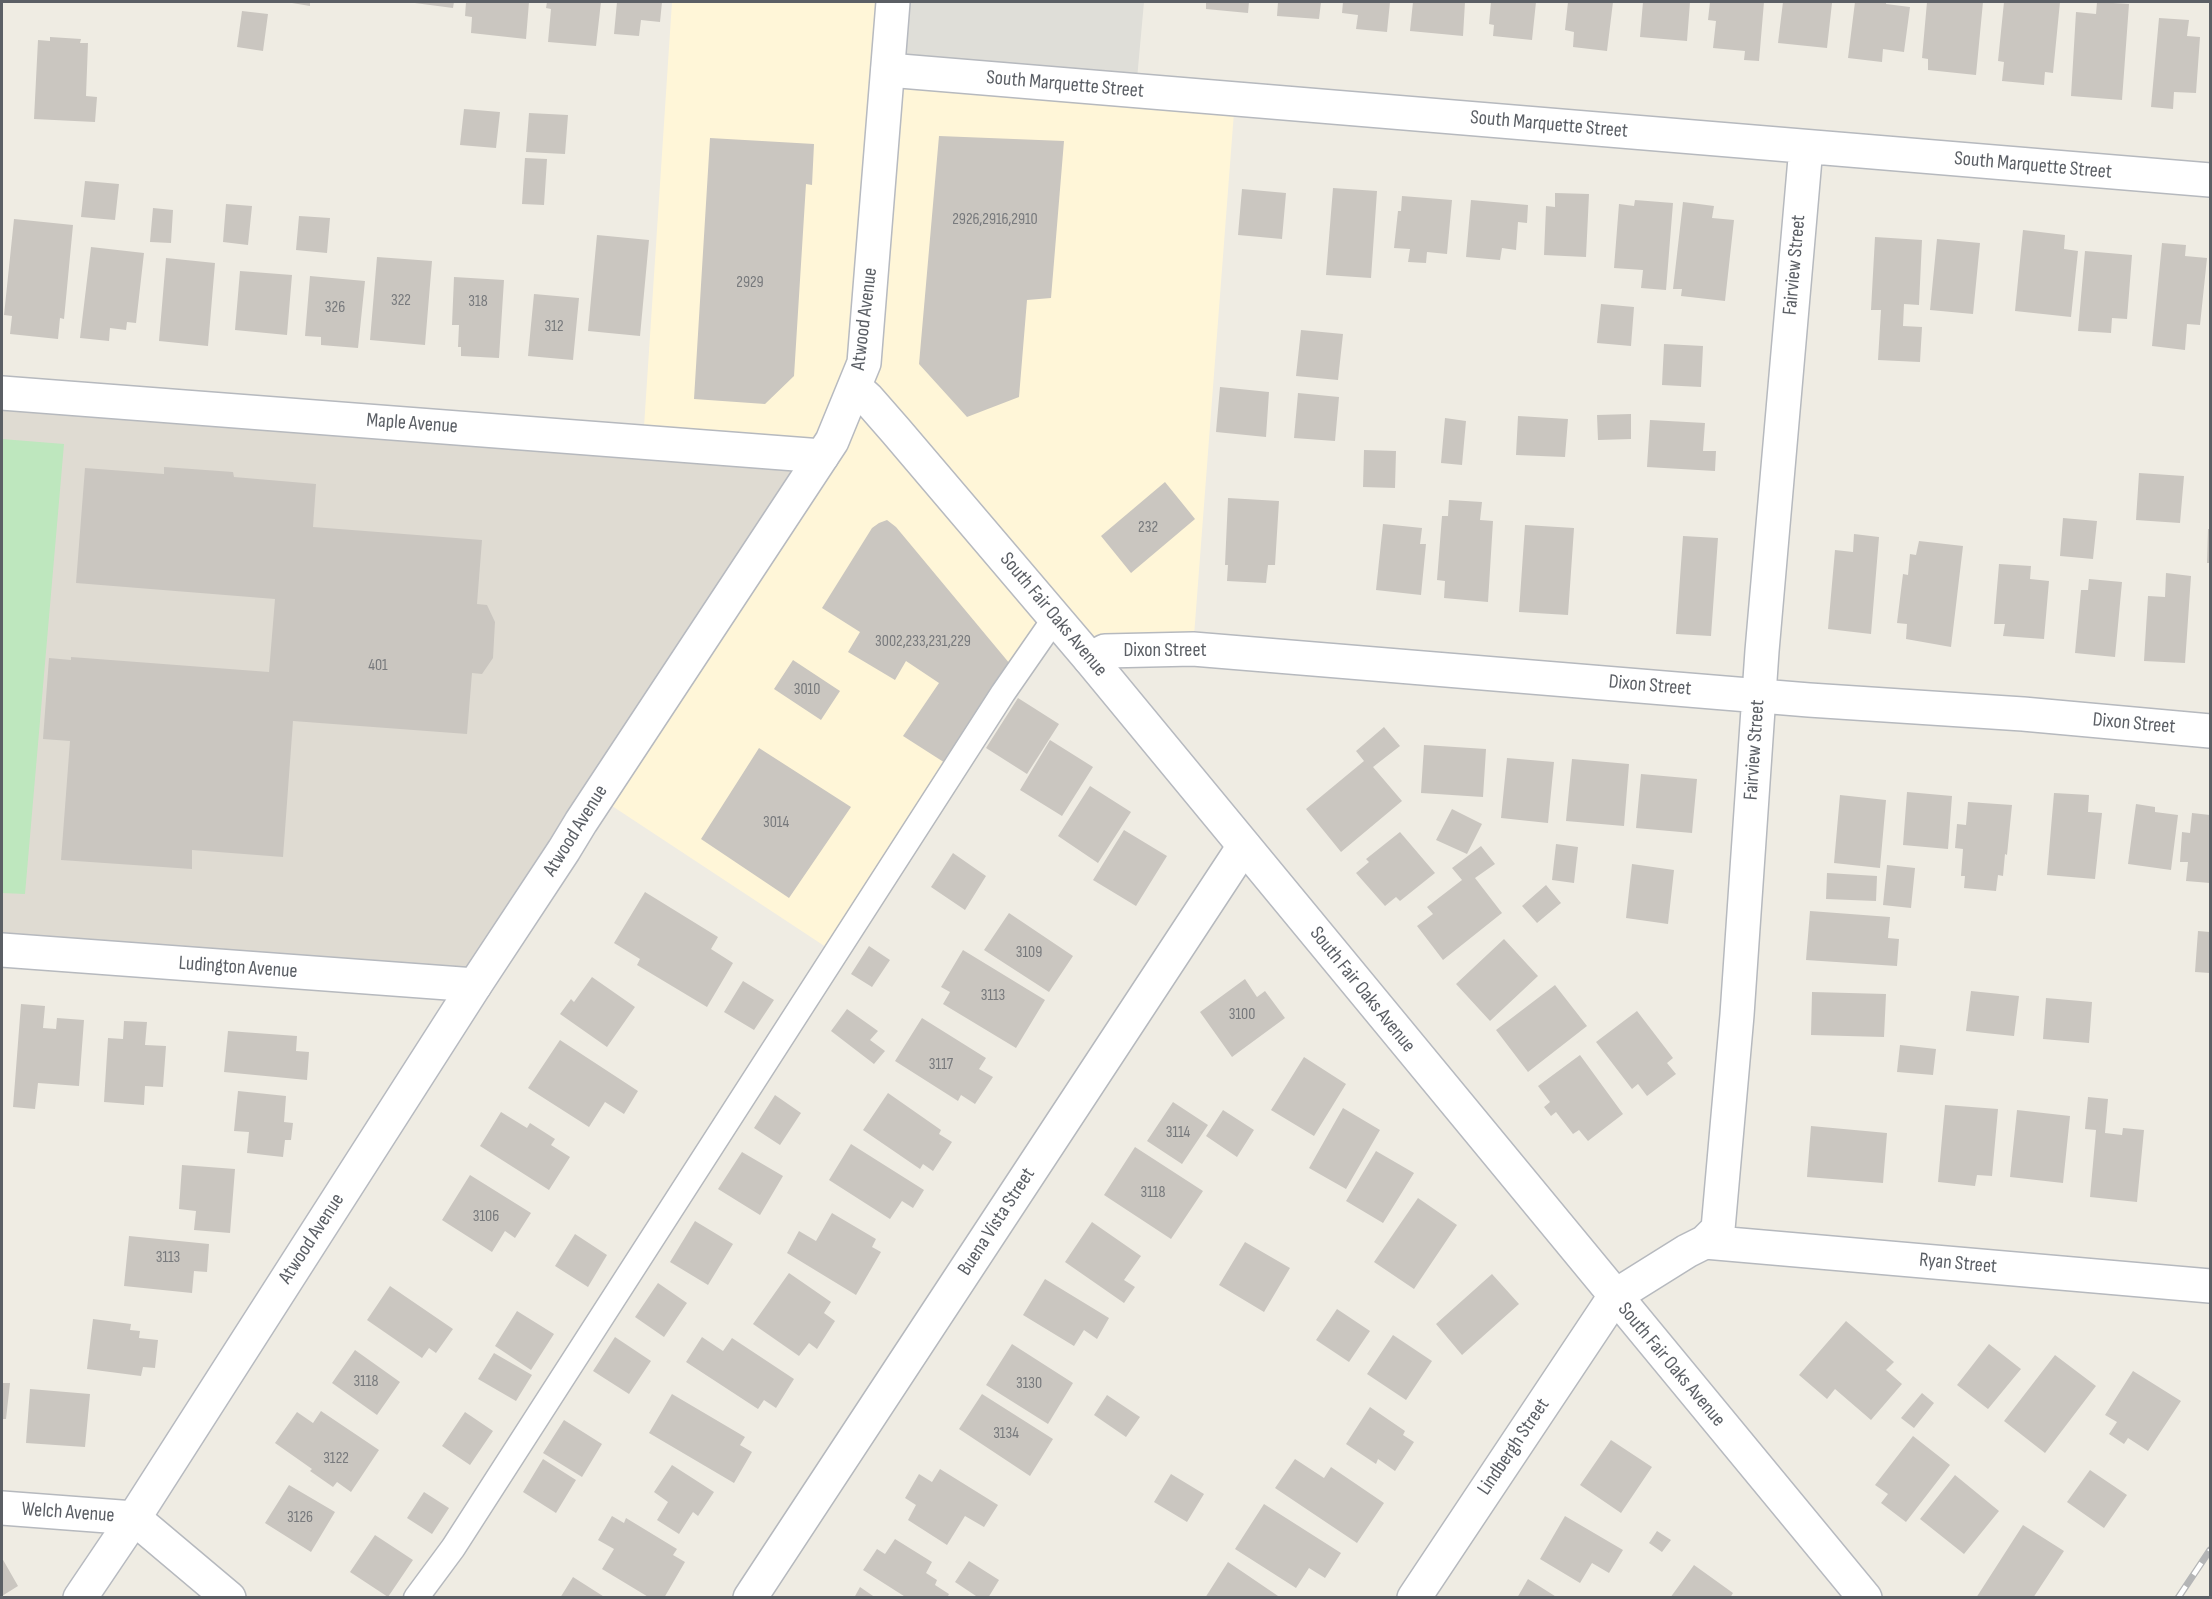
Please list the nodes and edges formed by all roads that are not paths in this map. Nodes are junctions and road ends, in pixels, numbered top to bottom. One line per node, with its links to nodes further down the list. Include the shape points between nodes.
1 (893, 2): 2 (street, Atwood Avenue)
2 (888, 70): 3 (street, South Marquette Street); 5 (street, Atwood Avenue, via 864,363)
3 (1806, 147): 4 (street, South Marquette Street); 10 (street, Fairview Street)
4 (2211, 180)
5 (855, 387): 7 (street, Atwood Avenue); 8 (street, South Fair Oaks Avenue)
6 (2, 393): 7 (street, Maple Avenue)
7 (822, 456): 14 (street, Atwood Avenue)
8 (1055, 618): 9 (street, South Fair Oaks Avenue); 22 (lane, via 996,703 453,1548)
9 (1090, 659): 10 (street, Dixon Street, via 1106,651 1193,649); 12 (street, South Fair Oaks Avenue)
10 (1760, 695): 11 (street, Dixon Street); 15 (street, Fairview Street, via 1721,1205 1718,1229)
11 (2211, 731)
12 (1244, 846): 17 (street, South Fair Oaks Avenue); 23 (street, Buena Vista Street)
13 (2, 950): 14 (street, Ludington Avenue)
14 (475, 985): 19 (street, Atwood Avenue)
15 (1705, 1242): 16 (street, Ryan Street); 17 (street, Fairview Street)
16 (2211, 1286)
17 (1615, 1296): 24 (street, Lindbergh Street); 25 (street, South Fair Oaks Avenue)
18 (2, 1508): 19 (street, Welch Avenue)
19 (134, 1518): 20 (street, Atwood Avenue); 21 (street)
20 (80, 1598)
21 (229, 1598)
22 (417, 1598)
23 (750, 1598)
24 (1414, 1598)
25 (1865, 1598)

